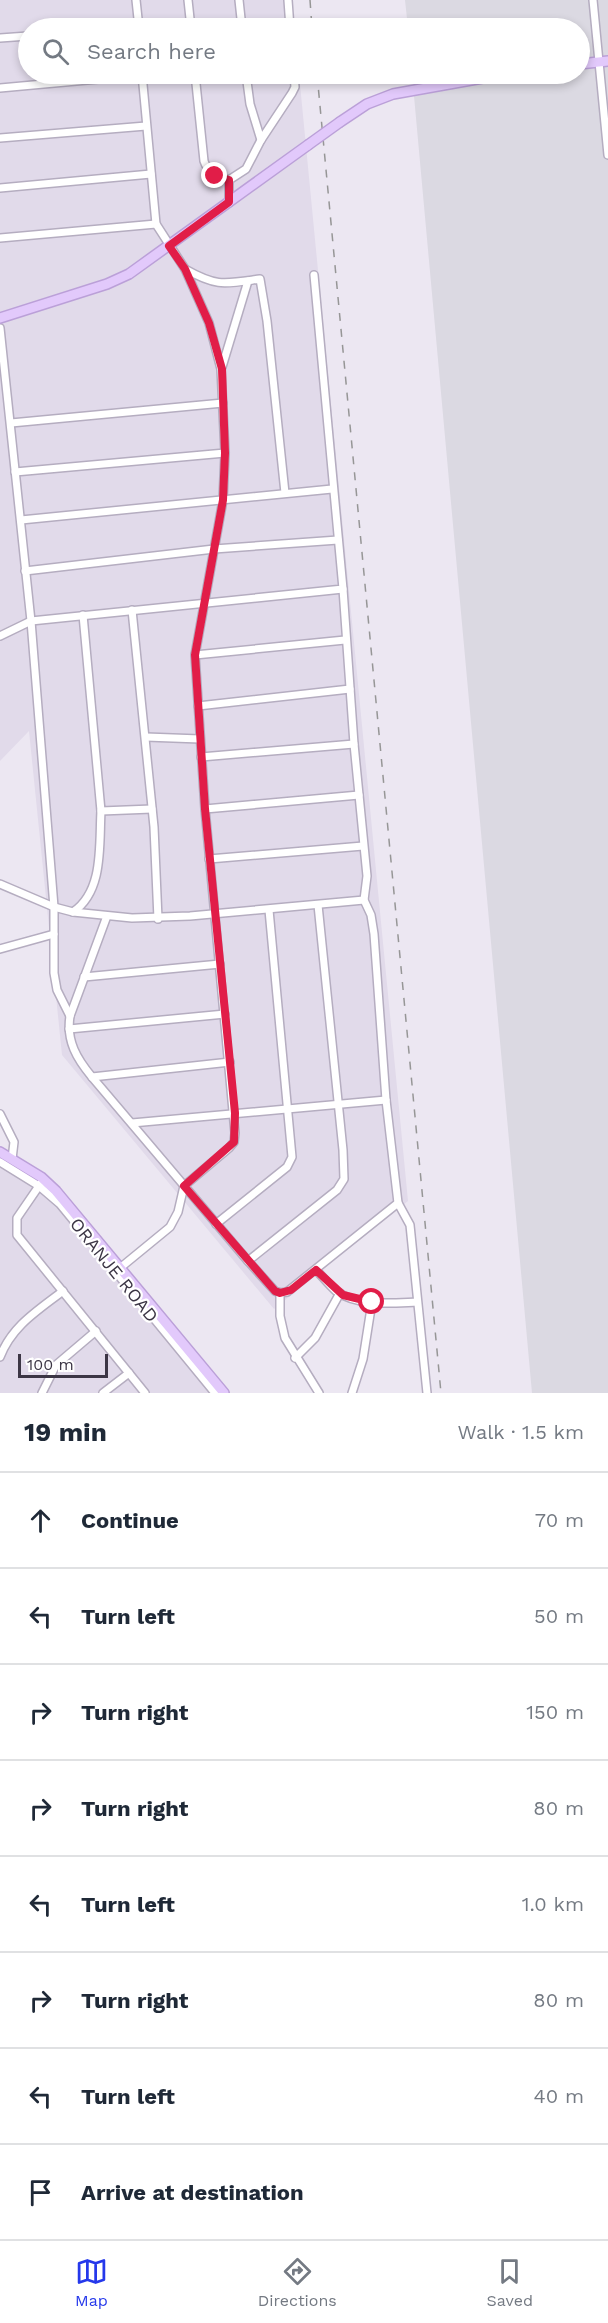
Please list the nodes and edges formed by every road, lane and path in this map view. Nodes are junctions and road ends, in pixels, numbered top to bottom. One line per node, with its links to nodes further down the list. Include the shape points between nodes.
1 (136, 0): 6 (street)
2 (188, 0): 7 (street)
3 (239, 0): 8 (street)
4 (288, 0): 9 (street)
5 (593, 0): 12 (street)
6 (137, 18)
7 (190, 18)
8 (241, 18)
9 (289, 18)
10 (18, 37): 11 (street)
11 (0, 38)
12 (603, 61): 23 (street)
13 (41, 84): 19 (street)
14 (143, 84): 20 (street)
15 (196, 84): 25 (street, via 204,161 219,179)
16 (247, 84): 22 (street)
17 (295, 84): 22 (street)
18 (449, 84): 27 (street, bridge, via 393,94 367,104)
19 (0, 88)
20 (146, 126): 21 (street); 24 (street)
21 (0, 138)
22 (261, 140): 25 (street, via 246,169)
23 (608, 155)
24 (151, 174): 26 (street); 28 (street)
25 (229, 180): 27 (street)
26 (0, 188)
27 (229, 202): 30 (street)
28 (156, 224): 29 (street); 30 (street)
29 (0, 238)
30 (169, 246): 31 (street); 34 (street, via 118,279)
31 (185, 269): 33 (street, via 217,284); 36 (street, via 209,323)
32 (314, 275): 41 (street)
33 (248, 281): 36 (street); 42 (street, via 260,279 264,300)
34 (0, 318)
35 (0, 328): 38 (street)
36 (222, 369): 37 (street)
37 (223, 403): 38 (street); 39 (street)
38 (10, 423): 40 (street)
39 (225, 453): 40 (street); 43 (street)
40 (15, 472): 44 (street)
41 (332, 489): 42 (street); 45 (street)
42 (285, 493): 43 (street)
43 (223, 500): 44 (street); 46 (street)
44 (21, 520): 47 (street)
45 (338, 540): 46 (street); 48 (street)
46 (214, 549): 47 (street); 49 (street)
47 (25, 571): 52 (street)
48 (343, 588): 49 (street); 54 (street)
49 (205, 602): 50 (street); 55 (street)
50 (132, 610): 51 (street); 58 (street)
51 (83, 615): 52 (street); 65 (street)
52 (31, 621): 53 (street); 71 (street)
53 (0, 636)
54 (345, 640): 55 (street); 56 (street)
55 (195, 655): 57 (street)
56 (350, 689): 57 (street); 60 (street)
57 (198, 706): 59 (street)
58 (146, 737): 59 (street); 63 (street)
59 (200, 739): 61 (street)
60 (354, 744): 61 (street); 62 (street)
61 (201, 757): 64 (street)
62 (359, 795): 64 (street); 66 (street)
63 (152, 809): 65 (street); 76 (street)
64 (205, 809): 67 (street)
65 (101, 811): 73 (street, via 95,880 88,898)
66 (363, 846): 67 (street); 69 (street, via 367,876)
67 (209, 859): 74 (street)
68 (0, 884): 71 (street)
69 (364, 900): 70 (street); 86 (street, via 374,934)
70 (318, 905): 72 (street); 87 (street)
71 (54, 907): 73 (street); 77 (street)
72 (269, 910): 74 (street); 88 (street)
73 (73, 912): 75 (street)
74 (215, 914): 76 (street); 79 (street)
75 (107, 916): 76 (street); 80 (street)
76 (158, 919)
77 (54, 934): 78 (street); 82 (street, via 57,990)
78 (0, 949)
79 (220, 964): 80 (street); 81 (street)
80 (84, 977): 82 (street)
81 (225, 1014): 83 (street); 84 (street)
82 (70, 1016): 83 (street)
83 (69, 1029): 85 (street, via 74,1052)
84 (230, 1062): 85 (street); 89 (street)
85 (92, 1077): 91 (street)
86 (386, 1100): 87 (street); 97 (street)
87 (337, 1105): 88 (street); 99 (street, via 343,1150 342,1185)
88 (287, 1109): 89 (street); 98 (street, via 293,1151 290,1164)
89 (235, 1113): 91 (street); 96 (street, via 234,1142)
90 (0, 1114): 93 (street, via 14,1142)
91 (132, 1123): 96 (street)
92 (0, 1152): 93 (street)
93 (12, 1159): 95 (street)
94 (0, 1162): 95 (street, ORANJE ROAD)
95 (41, 1183): 100 (street, via 64,1199); 102 (street, via 16,1218 15,1231); 114 (street, ORANJE ROAD)
96 (184, 1186): 98 (street); 100 (street, via 170,1227)
97 (398, 1203): 101 (street); 106 (street, via 410,1225)
98 (216, 1224): 99 (street)
99 (248, 1262): 103 (street)
100 (120, 1268): 115 (street)
101 (316, 1270): 103 (street, via 291,1290); 104 (street)
102 (63, 1291): 107 (street); 108 (street, via 14,1332)
103 (280, 1293): 109 (street, via 282,1328)
104 (340, 1293): 105 (street); 109 (street, via 315,1338)
105 (372, 1302): 106 (street); 117 (street, via 363,1359)
106 (417, 1302): 118 (street)
107 (96, 1331): 110 (street); 111 (street, via 56,1365)
108 (0, 1358)
109 (295, 1358): 116 (street)
110 (129, 1373): 112 (street); 113 (street)
111 (42, 1393)
112 (103, 1393)
113 (145, 1393)
114 (215, 1393)
115 (224, 1393)
116 (319, 1393)
117 (352, 1393)
118 (427, 1393)

